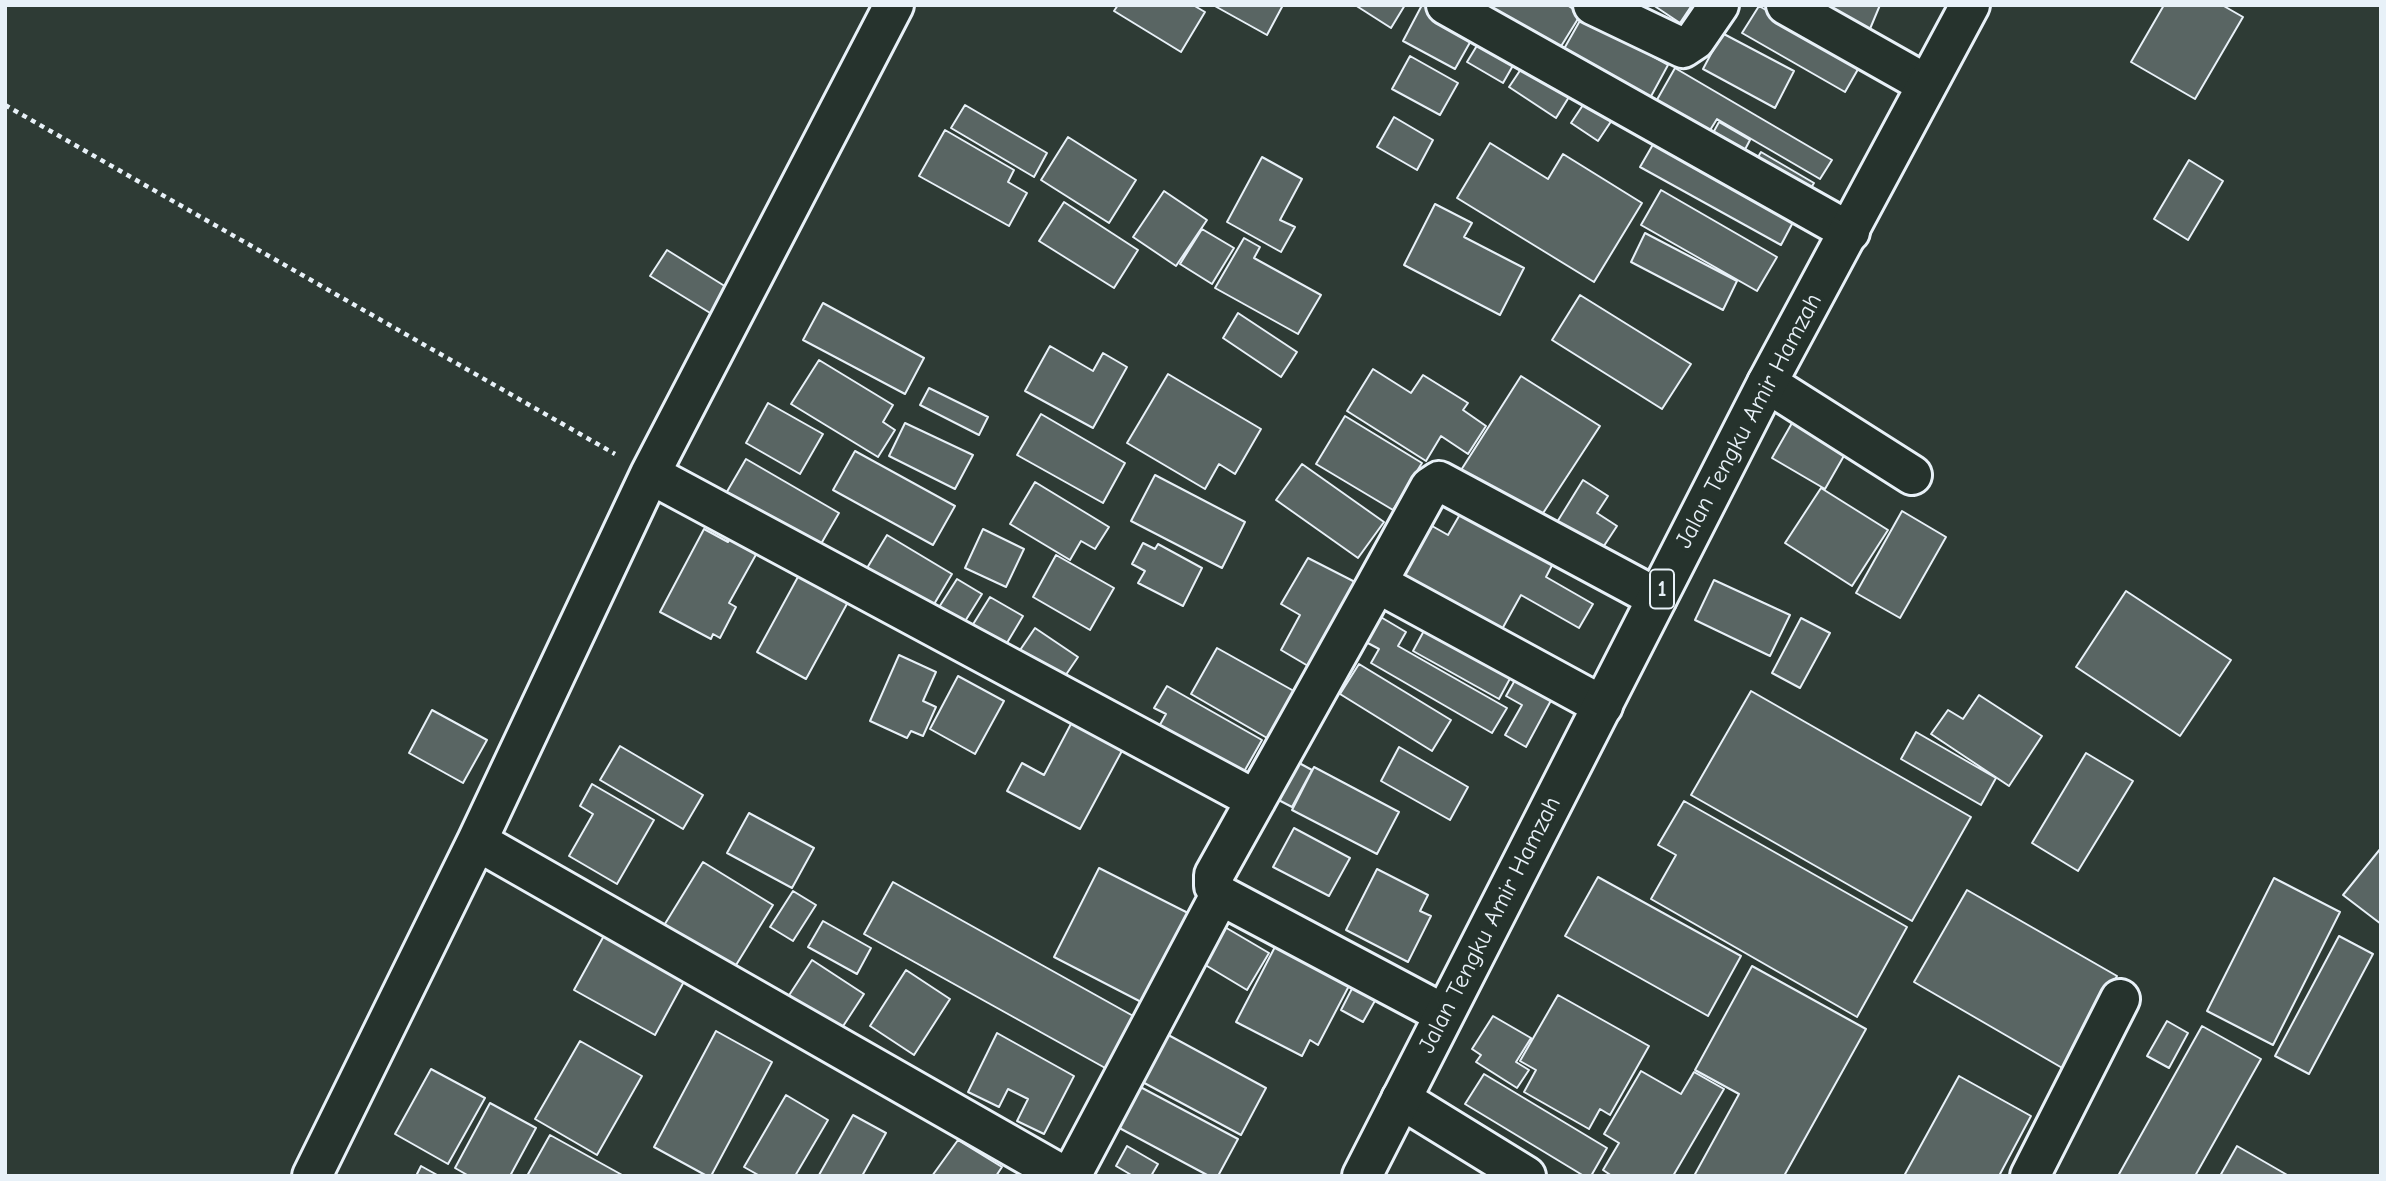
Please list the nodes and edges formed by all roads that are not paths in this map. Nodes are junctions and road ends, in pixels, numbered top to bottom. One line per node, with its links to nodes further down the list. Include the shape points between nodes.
1 (894, 5): 10 (main road)
2 (1446, 5): 8 (main road)
3 (1593, 5): 4 (main road, via 1683,48 1695,40)
4 (1719, 5)
5 (1786, 5): 7 (main road)
6 (1970, 5): 7 (main road, Jalan Tengku Amir Hamzah / 1)
7 (1926, 84): 8 (main road, Jalan Tengku Amir Hamzah / 1)
8 (1850, 232): 9 (main road, Jalan Tengku Amir Hamzah / 1)
9 (1767, 383): 11 (main road); 13 (main road, Jalan Tengku Amir Hamzah / 1)
10 (650, 474): 15 (main road); 16 (main road)
11 (1912, 475)
12 (1377, 583): 13 (main road, via 1430,487 1438,481); 14 (main road); 15 (main road)
13 (1657, 598): 14 (main road, Jalan Tengku Amir Hamzah / 1)
14 (1603, 706): 19 (main road, Jalan Tengku Amir Hamzah / 1)
15 (1256, 800): 17 (main road, via 1214,875)
16 (477, 841): 21 (main road); 22 (main road)
17 (1220, 895): 19 (main road); 23 (main road)
18 (2120, 999): 26 (main road)
19 (1443, 1013): 20 (main road, Jalan Tengku Amir Hamzah / 1)
20 (1401, 1099): 24 (main road, Jalan Tengku Amir Hamzah / 1); 25 (main road)
21 (312, 1176)
22 (1064, 1176)
23 (1071, 1176)
24 (1362, 1176)
25 (1526, 1176)
26 (2030, 1176)

